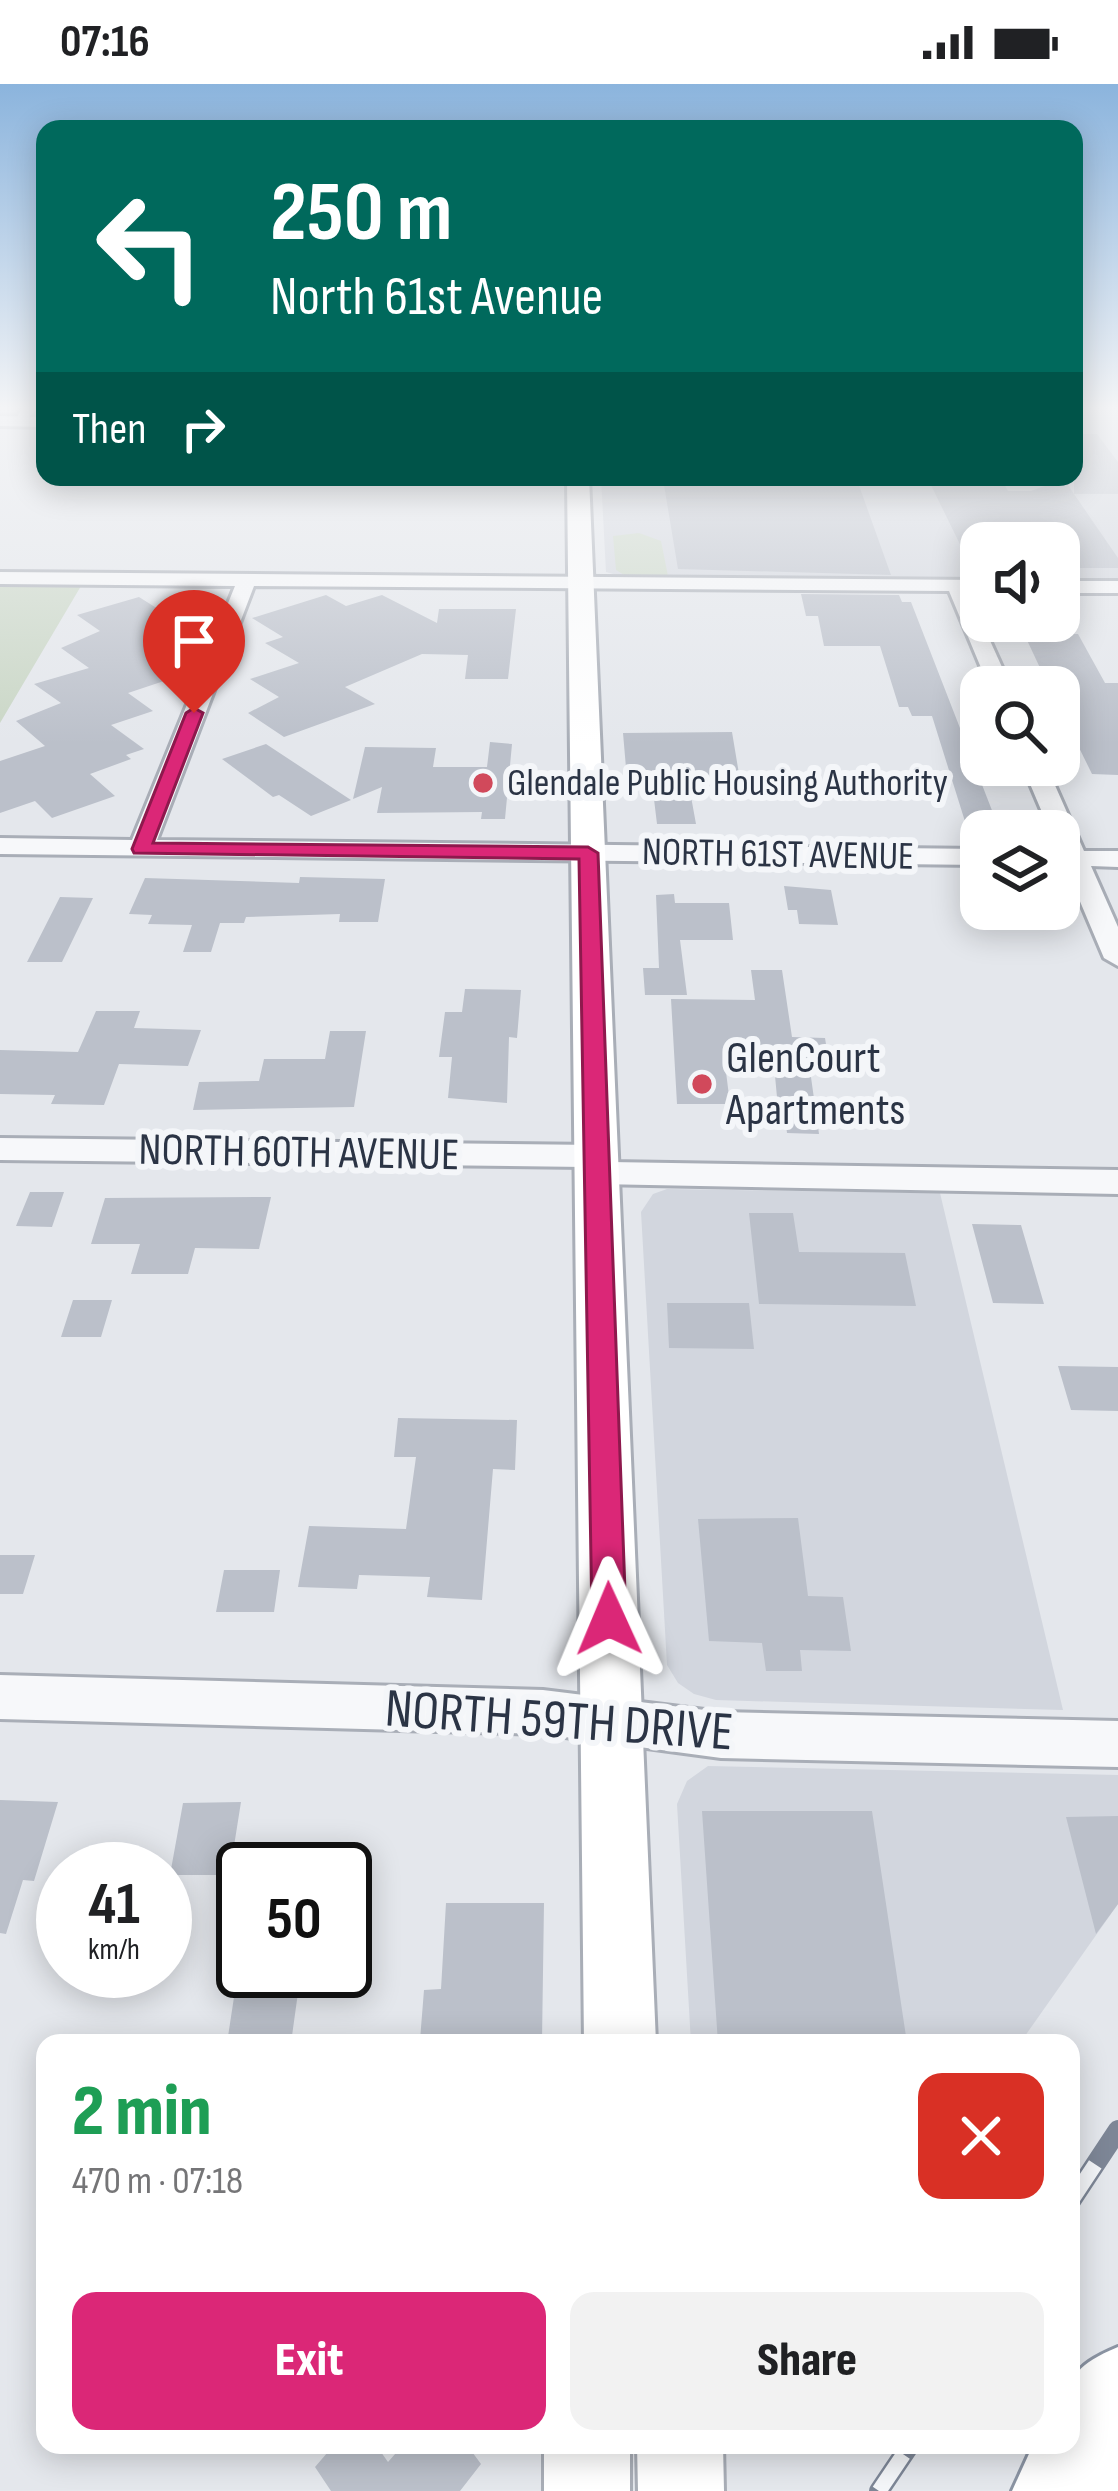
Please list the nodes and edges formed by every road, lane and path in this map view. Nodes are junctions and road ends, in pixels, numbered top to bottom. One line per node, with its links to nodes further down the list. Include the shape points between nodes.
1 (579, 519): 4 (main road)
2 (0, 578): 3 (street)
3 (246, 581): 4 (street); 11 (street)
4 (580, 584): 5 (street); 12 (main road)
5 (956, 586): 6 (street); 9 (street)
6 (960, 586)
7 (1080, 587): 8 (street)
8 (1118, 587)
9 (991, 666)
10 (0, 846): 11 (street, NORTH 61ST AVENUE)
11 (141, 849): 12 (street, NORTH 61ST AVENUE)
12 (588, 853): 13 (street, NORTH 61ST AVENUE); 19 (main road)
13 (960, 857)
14 (1080, 858): 15 (street)
15 (1118, 859)
16 (1080, 883): 17 (street)
17 (1118, 958)
18 (0, 1149): 19 (street, NORTH 60TH AVENUE)
19 (597, 1165): 20 (street, NORTH 60TH AVENUE); 22 (main road)
20 (1118, 1182)
21 (0, 1697): 22 (street, NORTH 59TH DRIVE, via 544,1712)
22 (612, 1721): 23 (street, NORTH 59TH DRIVE, via 721,1735); 24 (main road)
23 (1118, 1744)
24 (620, 2034)
25 (1118, 2397): 30 (highway)
26 (587, 2454): 28 (main road)
27 (680, 2454): 29 (main road)
28 (587, 2491)
29 (681, 2491)
30 (1063, 2491)

